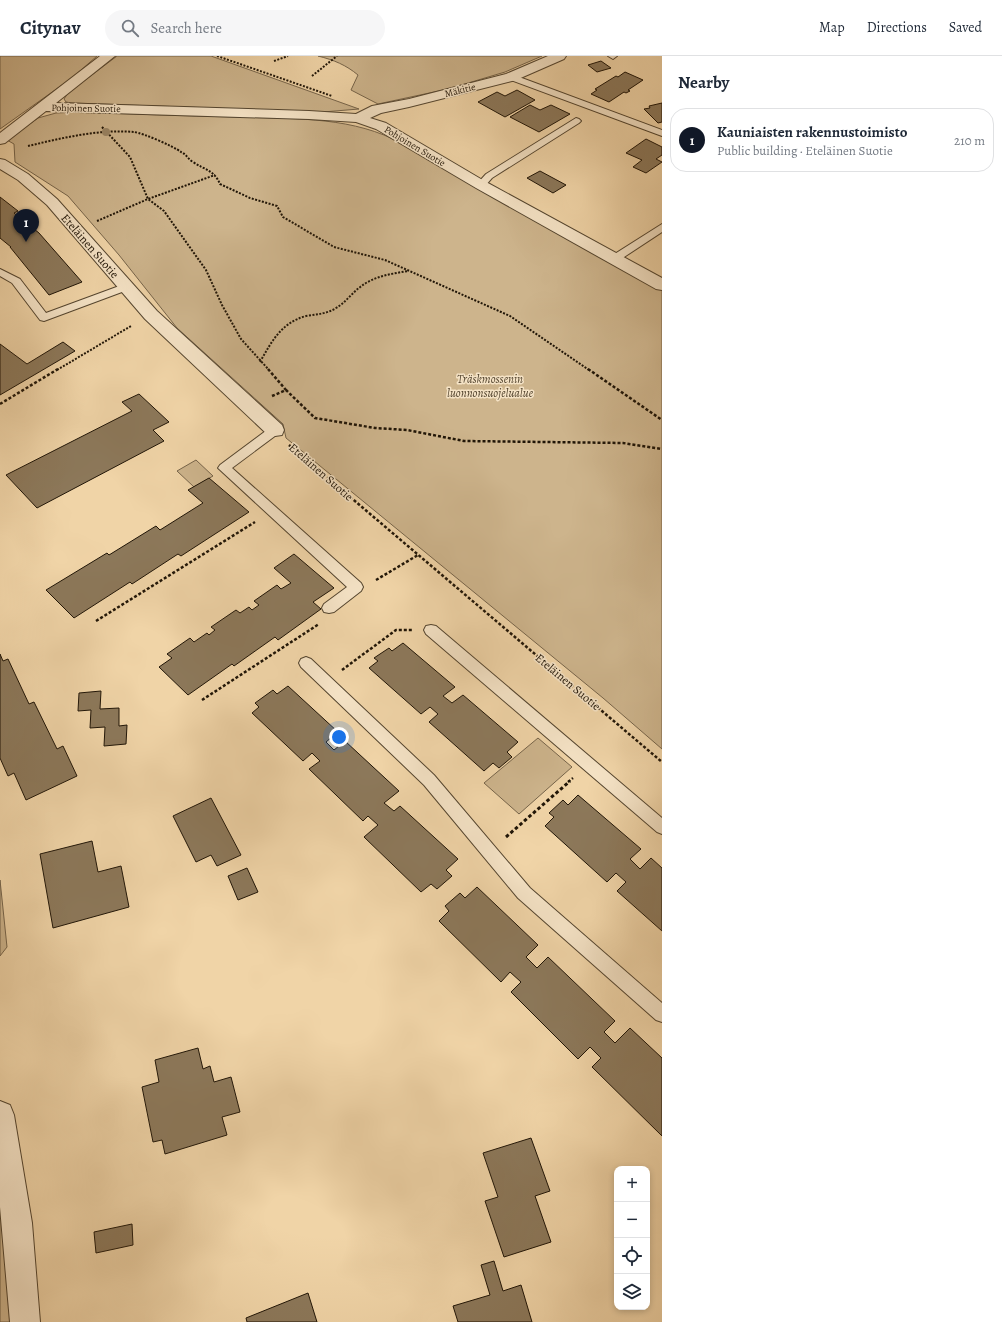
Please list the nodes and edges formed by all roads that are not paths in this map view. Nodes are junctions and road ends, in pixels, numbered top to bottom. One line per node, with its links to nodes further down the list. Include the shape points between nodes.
1 (108, 56): 4 (street)
2 (560, 56): 3 (street, Mäkitie)
3 (511, 77): 5 (street, Mäkitie, via 377,109); 7 (lane)
4 (43, 107): 5 (street, Pohjoinen Suotie); 8 (street)
5 (358, 118): 10 (street, Pohjoinen Suotie, via 382,126)
6 (576, 121): 10 (lane, via 489,176)
7 (662, 133)
8 (0, 140)
9 (0, 163): 15 (street, Eteläinen Suotie, via 23,177 52,202)
10 (481, 185): 12 (street, Pohjoinen Suotie)
11 (662, 227): 12 (lane)
12 (614, 259): 14 (street, Pohjoinen Suotie)
13 (0, 272): 15 (lane, via 16,281 44,318)
14 (662, 285)
15 (126, 287): 16 (street, Eteläinen Suotie, via 151,315)
16 (275, 430): 17 (lane, via 224,468 356,587)
17 (329, 608)
18 (430, 630): 20 (lane)
19 (306, 663): 21 (lane, via 429,780 524,893)
20 (662, 827)
21 (662, 1014)
22 (0, 1115): 23 (street, via 17,1223)
23 (26, 1322)

